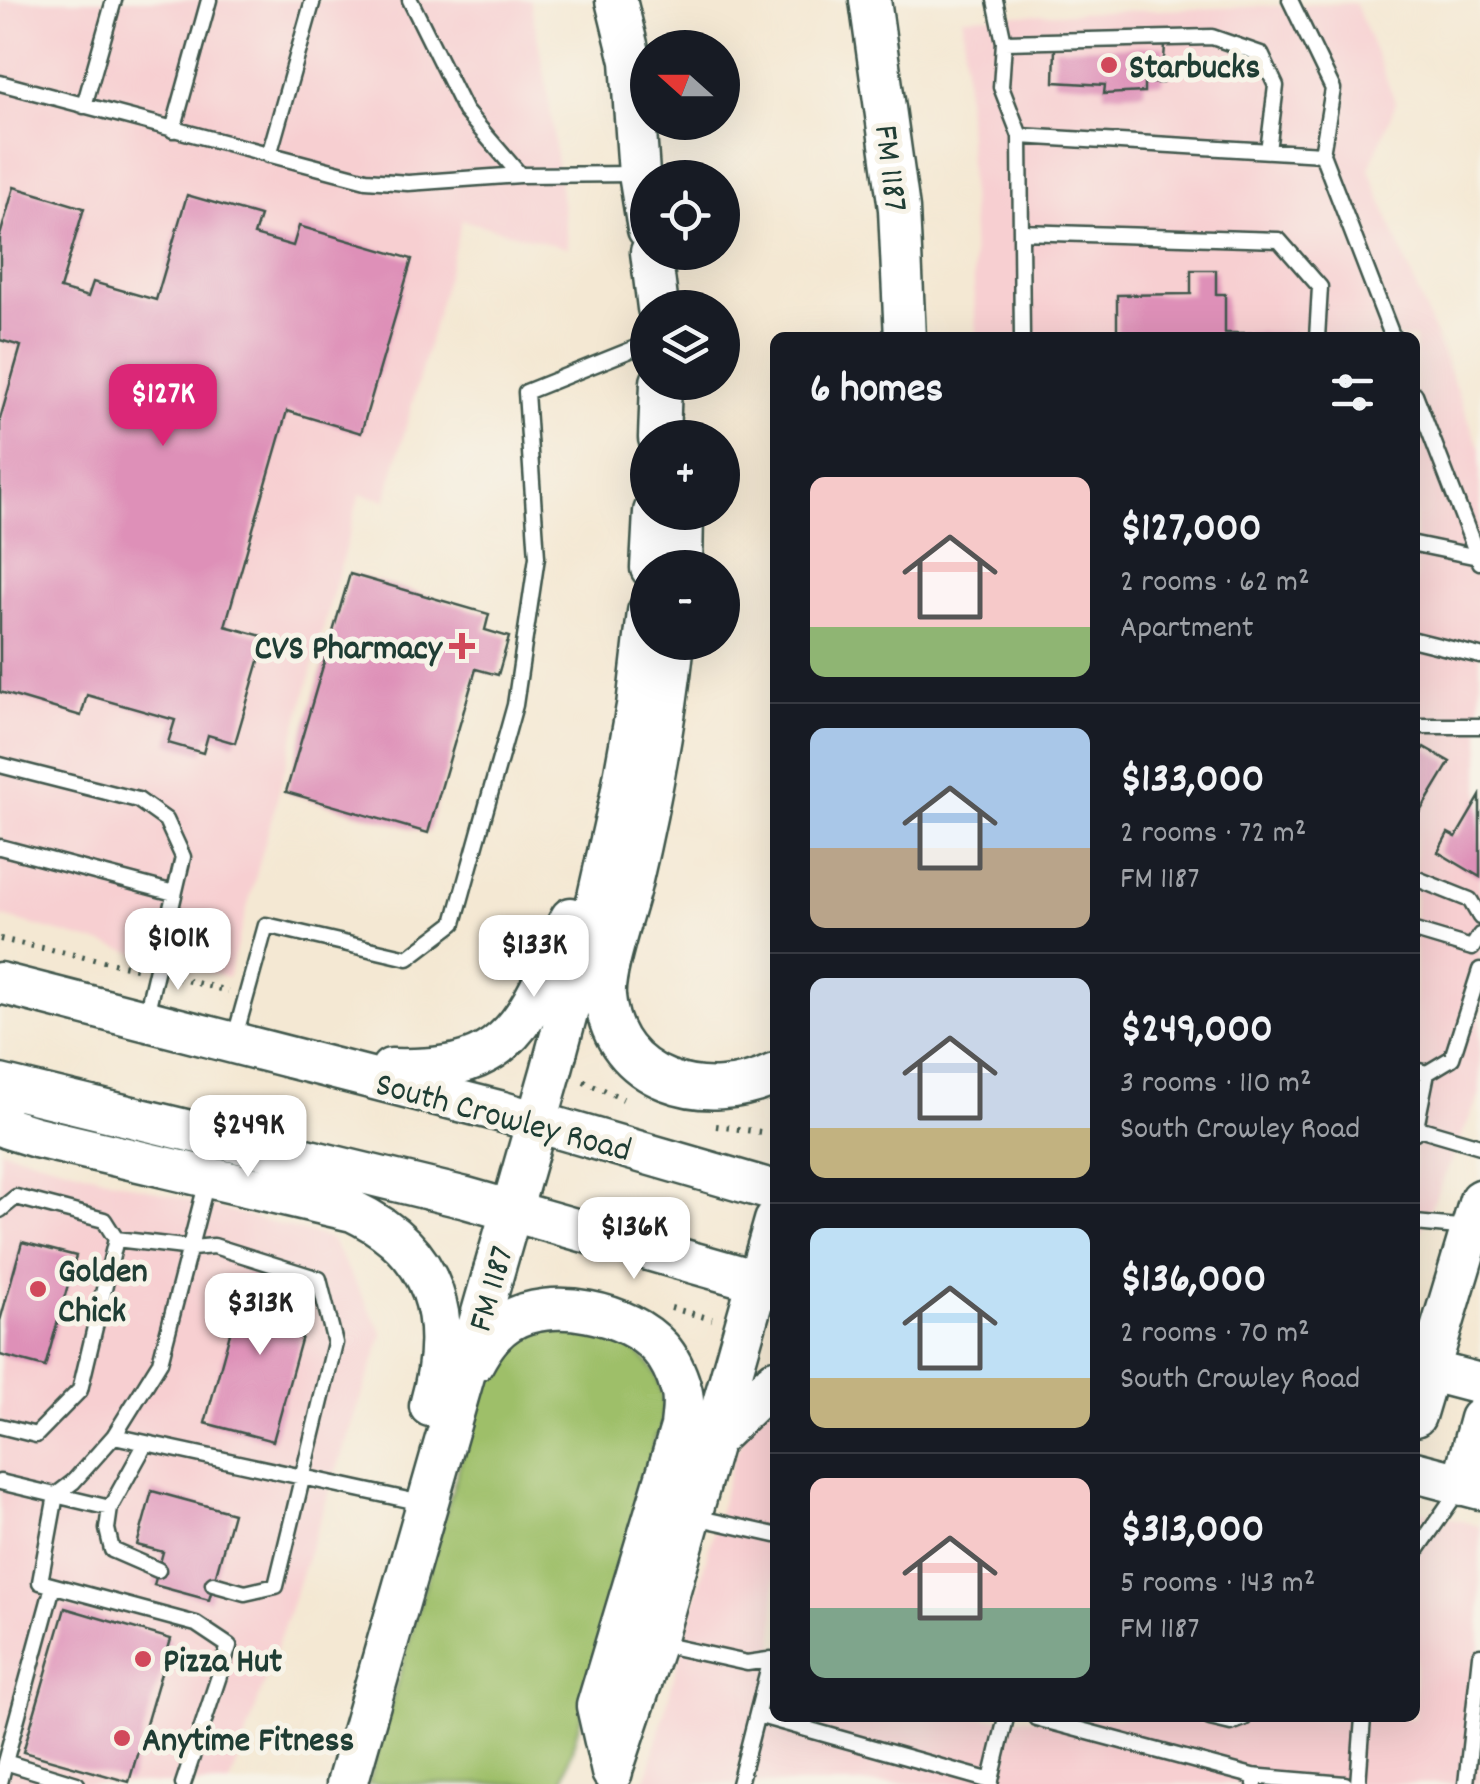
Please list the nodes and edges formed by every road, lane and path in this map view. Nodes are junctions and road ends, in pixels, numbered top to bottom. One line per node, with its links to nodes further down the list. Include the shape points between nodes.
1 (114, 0): 11 (lane)
2 (209, 0): 12 (lane)
3 (313, 0): 16 (lane)
4 (410, 0): 19 (lane, via 465,110)
5 (616, 0): 17 (main road, via 631,61)
6 (870, 0): 21 (main road, FM 1187 / FM 1187, via 900,209)
7 (994, 0): 9 (lane)
8 (1290, 0): 15 (lane, via 1333,89)
9 (1004, 42): 13 (lane, via 1000,87); 14 (lane, via 1212,37 1261,54 1276,86)
10 (0, 84): 11 (lane)
11 (84, 106): 12 (lane)
12 (173, 130): 16 (lane)
13 (1020, 136): 14 (lane); 20 (lane)
14 (1268, 151): 15 (lane)
15 (1322, 154): 24 (lane)
16 (269, 155): 19 (lane, via 366,180)
17 (637, 160)
18 (630, 174): 19 (lane)
19 (520, 176)
20 (1020, 232): 22 (lane); 23 (lane, via 1278,240 1320,287)
21 (905, 332)
22 (1022, 332)
23 (1317, 332)
24 (1391, 332)
25 (630, 351): 48 (lane, via 526,392 537,557 515,705 454,923 408,958 266,925)
26 (1420, 407): 28 (lane)
27 (1420, 545): 28 (lane)
28 (1479, 560)
29 (1420, 641): 30 (lane)
30 (1480, 656)
31 (641, 660): 39 (main road, FM 1187 / FM 1187)
32 (672, 660): 53 (main road, via 665,724 604,990 608,1021 630,1056 668,1080 714,1090)
33 (1420, 726): 34 (lane)
34 (1480, 726)
35 (0, 765): 38 (lane, via 138,800 166,820 183,856)
36 (0, 847): 38 (lane)
37 (1420, 880): 40 (lane)
38 (174, 893): 45 (lane)
39 (598, 897): 51 (main road, via 569,919 545,979 505,1040 472,1061 436,1070); 56 (main road, FM 1187 / FM 1187)
40 (1475, 900): 41 (lane)
41 (1480, 917)
42 (1420, 932): 44 (lane)
43 (0, 939): 45 (path)
44 (1478, 946)
45 (156, 972): 48 (path); 49 (lane)
46 (1480, 972): 52 (lane, via 1452,1058)
47 (0, 984): 49 (main road, South Crowley Road)
48 (247, 996): 50 (lane)
49 (144, 1021): 50 (main road, South Crowley Road)
50 (233, 1043): 51 (main road, South Crowley Road)
51 (339, 1070): 56 (main road, South Crowley Road)
52 (1421, 1072)
53 (770, 1076)
54 (0, 1085): 59 (main road)
55 (0, 1120): 59 (main road, via 22,1133)
56 (537, 1122): 60 (main road, South Crowley Road); 62 (main road, FM 1187 / FM 1187)
57 (1420, 1130): 58 (lane)
58 (1480, 1146)
59 (214, 1158): 62 (main road); 66 (lane); 82 (main road, via 381,1225 424,1267 436,1294 441,1350)
60 (770, 1189)
61 (0, 1210): 65 (lane, via 16,1197 104,1220)
62 (512, 1210): 67 (main road); 71 (main road, FM 1187 / FM 1187)
63 (1476, 1214): 64 (lane); 68 (main road)
64 (1420, 1222)
65 (116, 1238): 66 (lane); 73 (lane, via 80,1390 36,1436)
66 (192, 1248): 74 (lane, via 160,1362); 78 (lane, via 214,1246 319,1279 335,1343)
67 (767, 1284): 76 (main road)
68 (1422, 1369): 69 (main road)
69 (1480, 1384)
70 (770, 1385): 76 (main road)
71 (456, 1398): 82 (main road, FM 1187 / FM 1187); 101 (main road, via 494,1334 534,1311 560,1308 614,1320 659,1347 674,1370 683,1394 682,1428 598,1706)
72 (1480, 1418): 80 (main road)
73 (0, 1426)
74 (114, 1436): 75 (lane); 81 (lane)
75 (146, 1443): 78 (lane); 83 (lane)
76 (710, 1443): 84 (main road)
77 (1420, 1473): 80 (main road)
78 (304, 1478): 82 (lane); 88 (lane, via 276,1586 245,1593)
79 (0, 1482): 81 (lane)
80 (1471, 1487): 86 (lane)
81 (56, 1495): 83 (lane); 89 (lane, via 40,1582)
82 (414, 1502): 107 (main road); 108 (main road, FM 1187 / FM 1187)
83 (110, 1508): 87 (lane, via 112,1550)
84 (690, 1516): 85 (lane); 90 (main road)
85 (770, 1534)
86 (1420, 1548)
87 (158, 1570)
88 (213, 1584)
89 (53, 1586): 100 (lane); 106 (lane, via 196,1624 229,1646)
90 (655, 1642): 92 (lane, via 747,1663); 101 (main road)
91 (1480, 1655): 112 (lane)
92 (770, 1659)
93 (770, 1669): 94 (lane)
94 (757, 1714): 95 (lane); 109 (lane)
95 (770, 1718)
96 (784, 1722): 103 (lane)
97 (1005, 1722): 103 (lane)
98 (1363, 1722): 111 (lane)
99 (1088, 1724): 102 (lane)
100 (5, 1762): 104 (lane); 105 (lane)
101 (610, 1778)
102 (1252, 1780): 110 (lane)
103 (990, 1782)
104 (0, 1783)
105 (77, 1784)
106 (183, 1784)
107 (320, 1784)
108 (347, 1784)
109 (740, 1784)
110 (1345, 1784)
111 (1358, 1784)
112 (1466, 1784)

